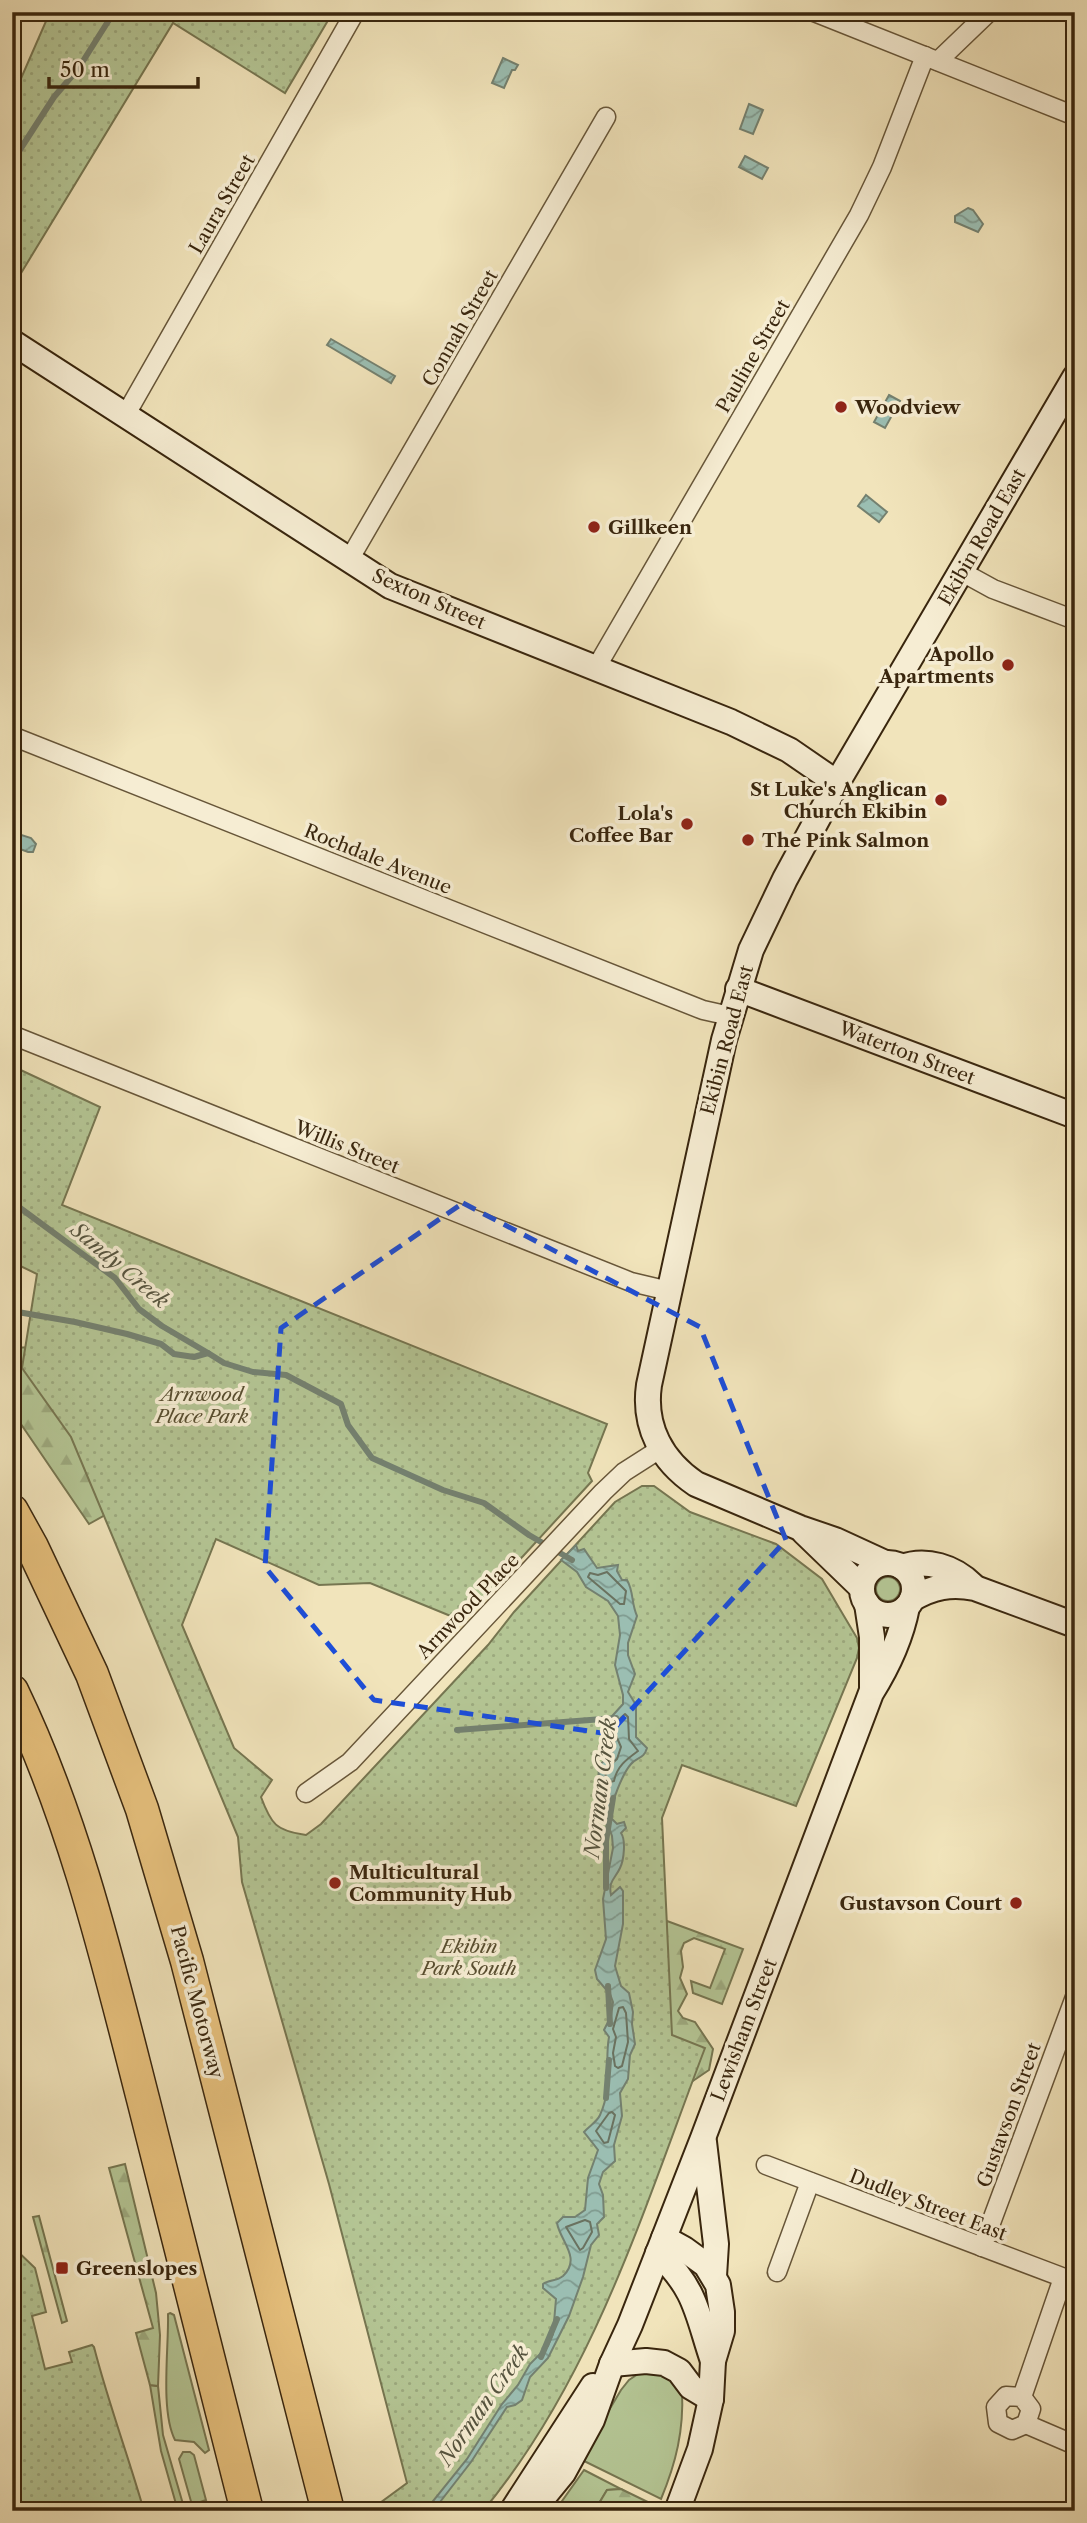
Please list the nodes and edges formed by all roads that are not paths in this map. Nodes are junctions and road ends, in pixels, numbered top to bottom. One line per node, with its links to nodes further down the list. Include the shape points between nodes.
1 (355, 12): 9 (street, Laura Street)
2 (814, 12): 4 (street)
3 (989, 12): 4 (street)
4 (932, 58): 5 (street); 13 (street, Pauline Street, via 859,215)
5 (1075, 116)
6 (606, 117): 10 (street, Connah Street)
7 (12, 342): 9 (main road, Sexton Street)
8 (1075, 377): 11 (main road, Ekibin Road East)
9 (125, 416): 10 (main road, Sexton Street)
10 (349, 560): 13 (main road, Sexton Street, via 390,586)
11 (962, 572): 12 (street, via 993,589); 15 (main road, Ekibin Road East)
12 (1075, 620)
13 (596, 668): 15 (main road, Sexton Street, via 770,740)
14 (12, 736): 17 (street, Rochdale Avenue, via 703,1010)
15 (837, 783): 16 (main road, Ekibin Road East, via 764,922)
16 (738, 989): 17 (main road, Ekibin Road East); 19 (main road, Waterton Street)
17 (730, 1016): 20 (main road, Ekibin Road East)
18 (12, 1035): 20 (street, Willis Street, via 631,1282)
19 (1075, 1116)
20 (669, 1291): 21 (main road, Ekibin Road East, via 647,1396)
21 (660, 1449): 23 (main road, Ekibin Road East, via 696,1484); 31 (street, Arnwood Place, via 603,1492 350,1762)
22 (12, 1511): 48 (highway, Pacific Motorway, via 92,1674 146,1822 187,1961)
23 (800, 1528): 24 (main road, Ekibin Road East); 26 (main road, Ekibin Road East)
24 (893, 1565): 25 (main road, via 937,1565 962,1575); 26 (main road, via 869,1571); 27 (main road, via 913,1581)
25 (975, 1588): 27 (main road, via 939,1587); 28 (main road)
26 (864, 1596): 27 (main road, via 882,1614 891,1615); 30 (main road, Lewisham Street, via 873,1637)
27 (909, 1603): 30 (main road, Lewisham Street, via 887,1667)
28 (1075, 1625)
29 (12, 1691): 47 (highway, via 58,1803 100,1938)
30 (871, 1693): 33 (main road, Lewisham Street)
31 (306, 1793)
32 (1075, 1997): 37 (street, Gustavson Street)
33 (703, 2138): 36 (main road, Lewisham Street); 39 (main road, via 716,2244)
34 (766, 2165): 35 (street, Dudley Street East)
35 (810, 2182): 37 (street, Dudley Street East); 38 (street)
36 (661, 2246): 39 (main road, via 696,2257); 41 (main road, via 693,2298); 42 (main road, Lewisham Street)
37 (982, 2247): 40 (street, Dudley Street East)
38 (777, 2272)
39 (714, 2276): 41 (main road, via 721,2295 723,2332)
40 (1069, 2280): 43 (street)
41 (713, 2361): 44 (main road)
42 (612, 2364): 44 (main road, via 664,2362); 49 (main road, Lewisham Street, via 586,2395); 50 (main road, Lewisham Street, via 592,2420 563,2473)
43 (1022, 2397): 45 (street, via 1031,2409); 45 (street, via 1006,2396 996,2407 998,2423 1012,2430)
44 (710, 2399): 51 (main road, via 700,2449)
45 (1026, 2424): 46 (street)
46 (1075, 2445)
47 (247, 2511)
48 (328, 2511)
49 (512, 2511)
50 (532, 2511)
51 (677, 2511)

